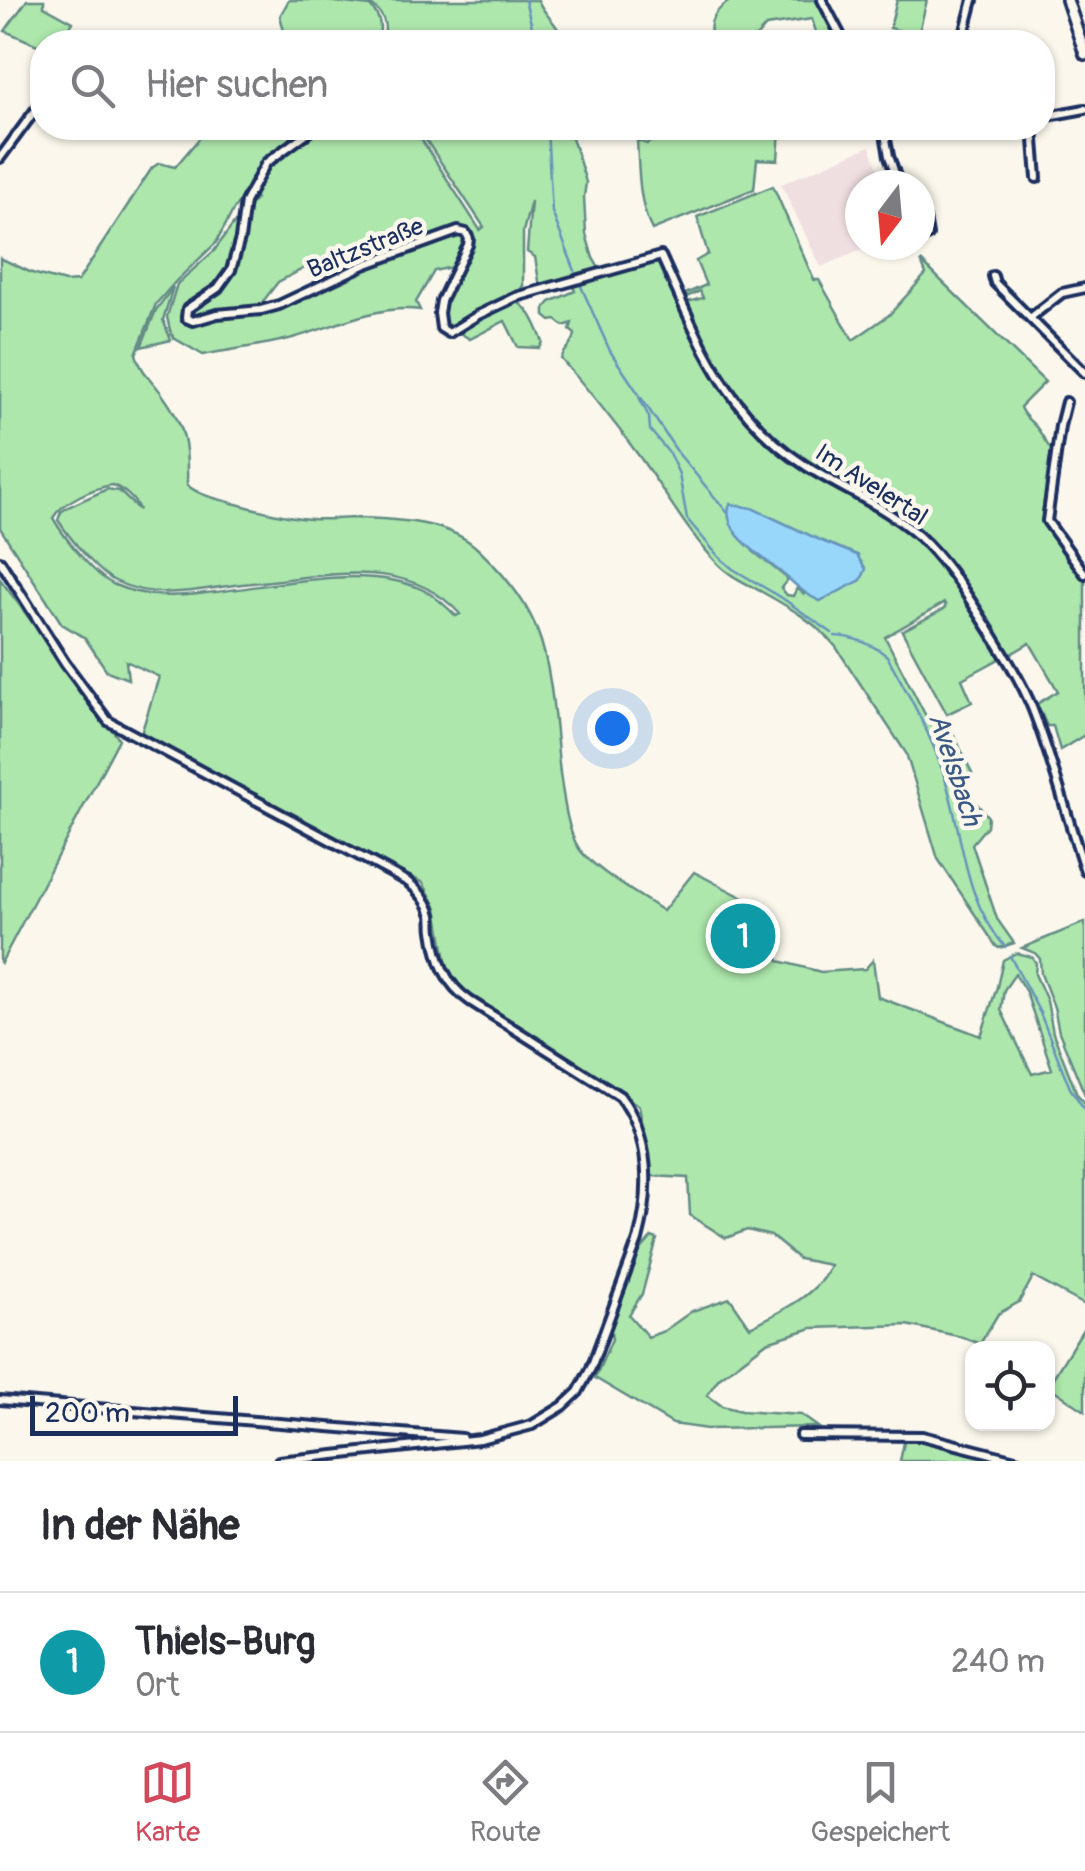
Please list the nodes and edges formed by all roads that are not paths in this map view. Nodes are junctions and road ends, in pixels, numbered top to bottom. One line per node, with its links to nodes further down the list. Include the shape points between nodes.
1 (822, 0): 4 (street)
2 (973, 0): 5 (street)
3 (1067, 0): 6 (main road)
4 (838, 30)
5 (965, 30)
6 (1085, 54)
7 (1085, 109): 8 (street)
8 (1055, 114)
9 (30, 117): 13 (street)
10 (298, 140): 16 (street, Baltzstraße, via 266,163 246,202 231,270 187,309 189,321 270,308 364,264 458,231 469,239 440,307 444,332 516,298)
11 (886, 140): 14 (street)
12 (1034, 140): 15 (street)
13 (0, 158)
14 (893, 170)
15 (1037, 178)
16 (661, 256): 24 (street, Im Avelertal, via 709,362 750,420 807,467 912,530 966,592 1036,718)
17 (993, 276): 19 (street)
18 (1085, 288): 19 (street, via 1062,293)
19 (1030, 318): 20 (street)
20 (1085, 373)
21 (1066, 402): 23 (street, via 1047,521)
22 (0, 561): 27 (street, via 108,721 408,882 432,914 442,968 459,994 613,1090 634,1117 646,1168 644,1219 591,1368 564,1406 532,1425)
23 (1085, 574)
24 (1085, 871)
25 (0, 1400): 27 (street)
26 (800, 1435): 29 (street, via 922,1436)
27 (480, 1439): 28 (street)
28 (279, 1461)
29 (1019, 1461)

